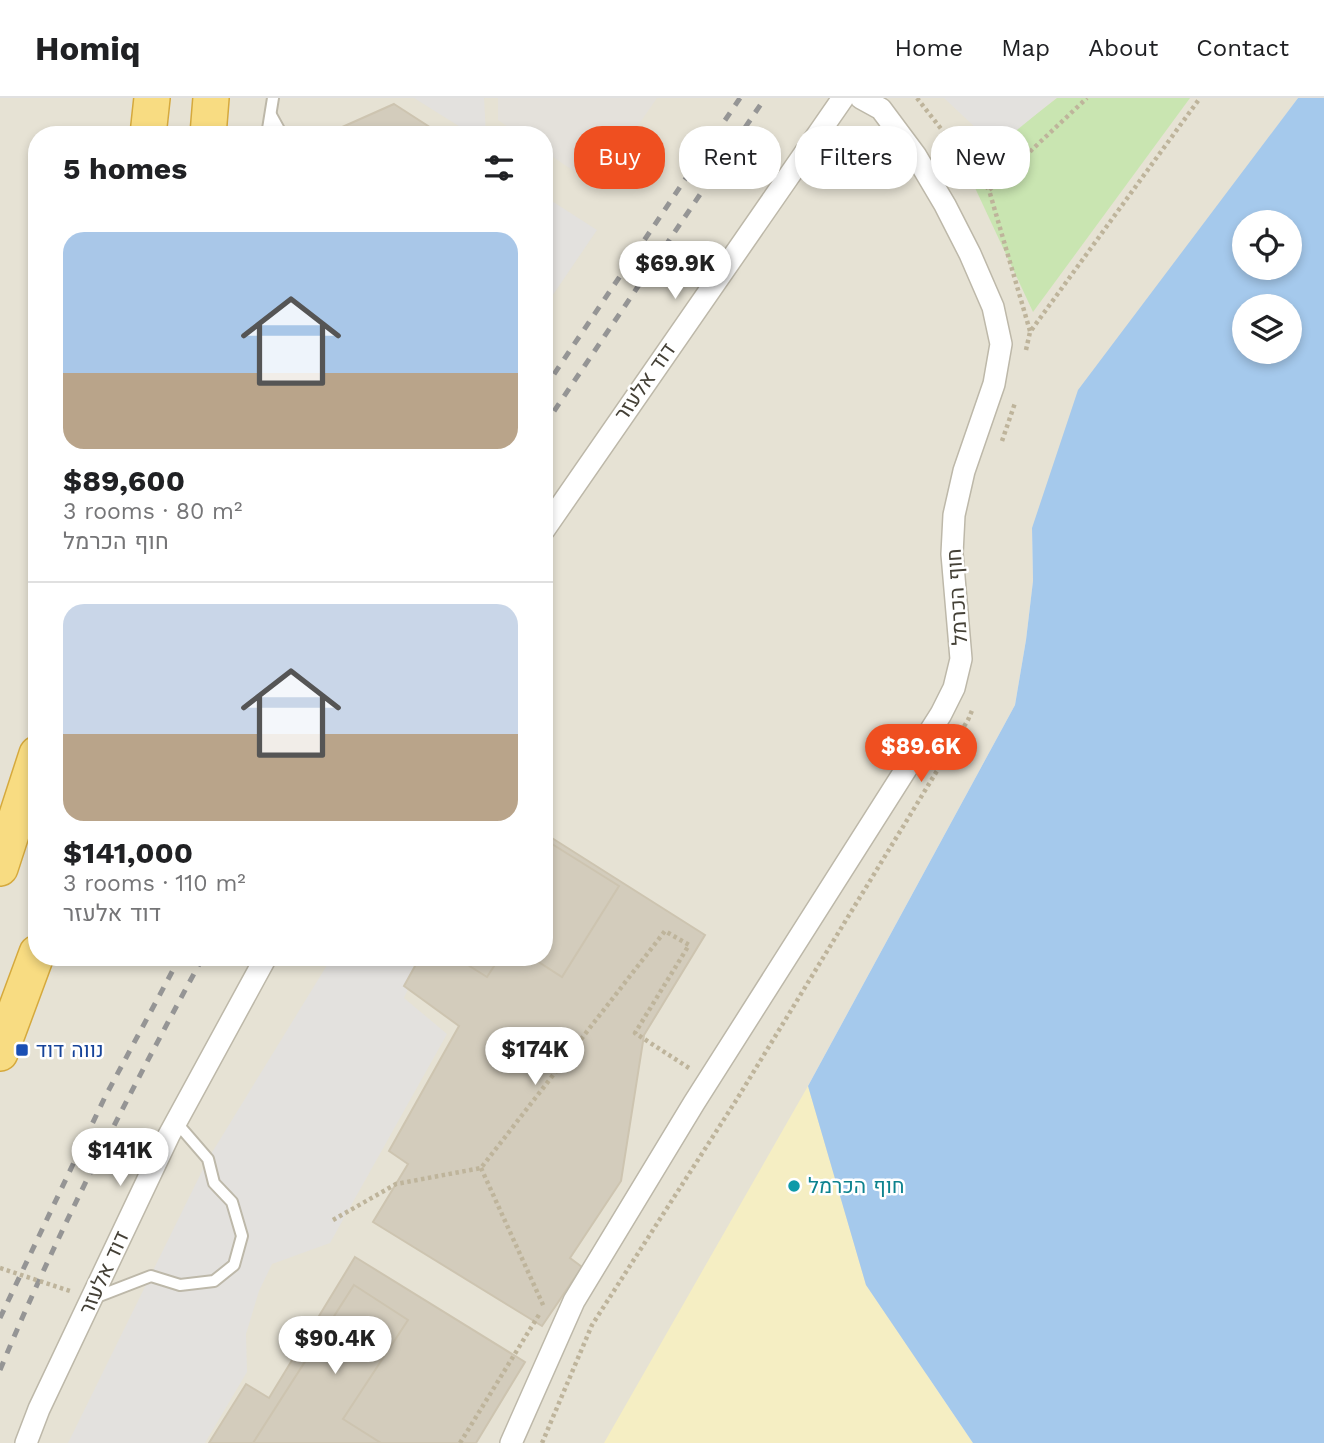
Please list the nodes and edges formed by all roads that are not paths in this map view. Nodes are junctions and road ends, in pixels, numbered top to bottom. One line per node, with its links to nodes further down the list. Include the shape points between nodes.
1 (152, 98): 7 (highway)
2 (211, 98): 8 (highway)
3 (273, 98): 6 (lane)
4 (843, 98): 11 (street, דוד אלעזר)
5 (861, 98): 22 (street, חוף הכרמל, via 881,109 945,205 993,307 1001,344 994,384 954,515 952,554 961,659 954,688 574,1301)
6 (271, 115): 9 (lane); 10 (lane)
7 (149, 126)
8 (209, 126)
9 (269, 126)
10 (277, 126)
11 (553, 517)
12 (28, 763): 14 (highway)
13 (28, 782): 15 (highway)
14 (0, 825)
15 (0, 868)
16 (32, 966): 18 (highway)
17 (261, 966): 19 (street, דוד אלעזר)
18 (0, 1054)
19 (176, 1122): 20 (street, דוד אלעזר); 20 (lane, via 208,1159 214,1183 232,1202 242,1236 234,1265 214,1280 180,1285 151,1276)
20 (82, 1296): 21 (street, דוד אלעזר)
21 (26, 1443)
22 (512, 1443)

